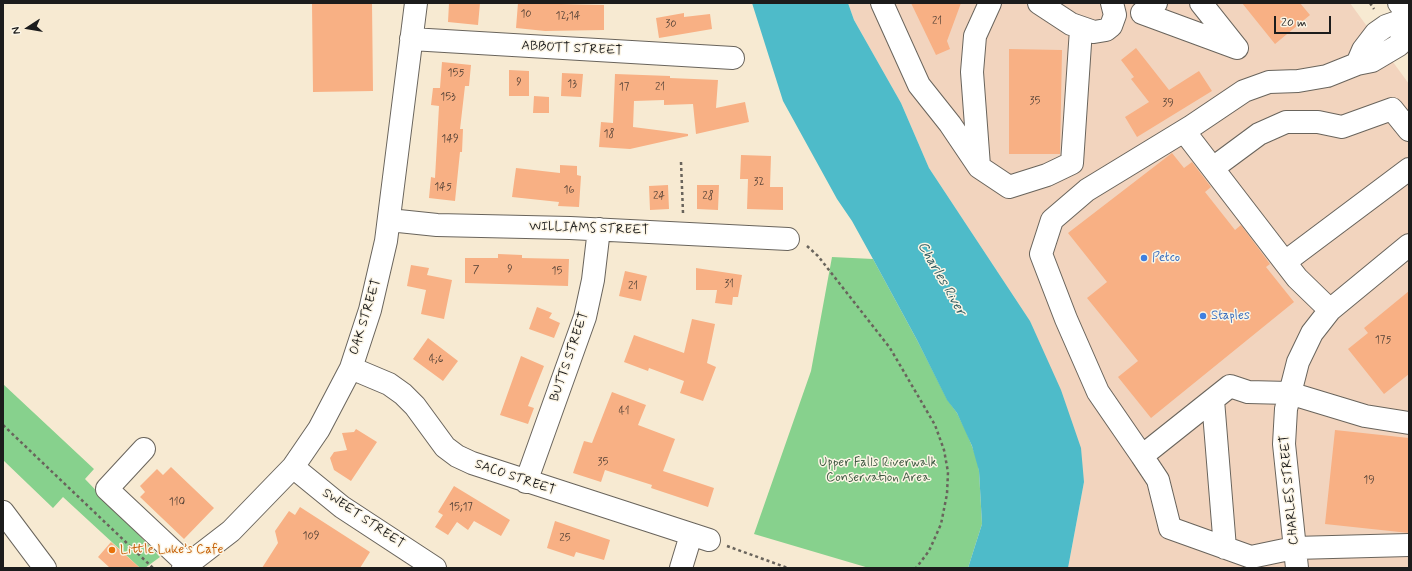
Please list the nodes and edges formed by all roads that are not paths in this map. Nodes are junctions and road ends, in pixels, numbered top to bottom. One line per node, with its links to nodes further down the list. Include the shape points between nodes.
1 (416, 3): 12 (street, OAK STREET)
2 (882, 3): 17 (street, via 919,85)
3 (990, 3): 17 (street, via 975,36 972,72)
4 (1039, 3): 11 (street)
5 (1112, 3): 11 (street, via 1115,15 1111,26 1101,32)
6 (1156, 3): 7 (street, via 1142,13 1237,48)
7 (1201, 3)
8 (1399, 3): 9 (street)
9 (1409, 17): 14 (street, via 1376,33 1363,50)
10 (1409, 22): 14 (street, via 1399,44 1372,61)
11 (1081, 29): 17 (street, via 1072,163 1047,175 1009,186)
12 (411, 39): 13 (street, ABBOTT STREET); 20 (street, OAK STREET)
13 (733, 58)
14 (1357, 64): 15 (street, via 1327,76 1269,82 1217,108)
15 (1188, 128): 18 (street); 31 (street, via 1087,190 1052,220 1041,254 1098,392)
16 (1409, 130): 18 (street, via 1392,110 1342,127 1318,122 1286,122 1259,134)
17 (979, 167)
18 (1213, 168): 24 (street)
19 (1409, 169): 24 (street)
20 (390, 220): 21 (street, WILLIAMS STREET, via 437,225); 26 (street, OAK STREET, via 376,287)
21 (599, 229): 22 (street, WILLIAMS STREET); 33 (street, BUTTS STREET, via 585,318)
22 (788, 239)
23 (1409, 245): 25 (street, CHARLES STREET)
24 (1285, 262): 25 (street, via 1297,278)
25 (1330, 310): 27 (street, CHARLES STREET, via 1320,321 1305,347)
26 (350, 368): 32 (street, OAK STREET, via 319,429); 33 (street, SACO STREET, via 389,384 403,394 445,447 456,456)
27 (1289, 393): 28 (street, via 1248,392 1230,386); 29 (street, via 1366,416); 37 (street, CHARLES STREET, via 1284,444)
28 (1213, 400): 31 (street); 36 (street)
29 (1409, 423)
30 (144, 450): 38 (street, via 107,489)
31 (1142, 456): 36 (street, via 1158,480 1170,528)
32 (293, 468): 38 (street, OAK STREET, via 231,531); 40 (street, SWEET STREET, via 342,507)
33 (526, 482): 41 (street, SACO STREET, via 700,538)
34 (3, 512): 39 (street)
35 (1409, 545): 37 (street)
36 (1225, 548): 37 (street, via 1251,557)
37 (1296, 558)
38 (185, 566)
39 (45, 568)
40 (436, 568)
41 (681, 568)

